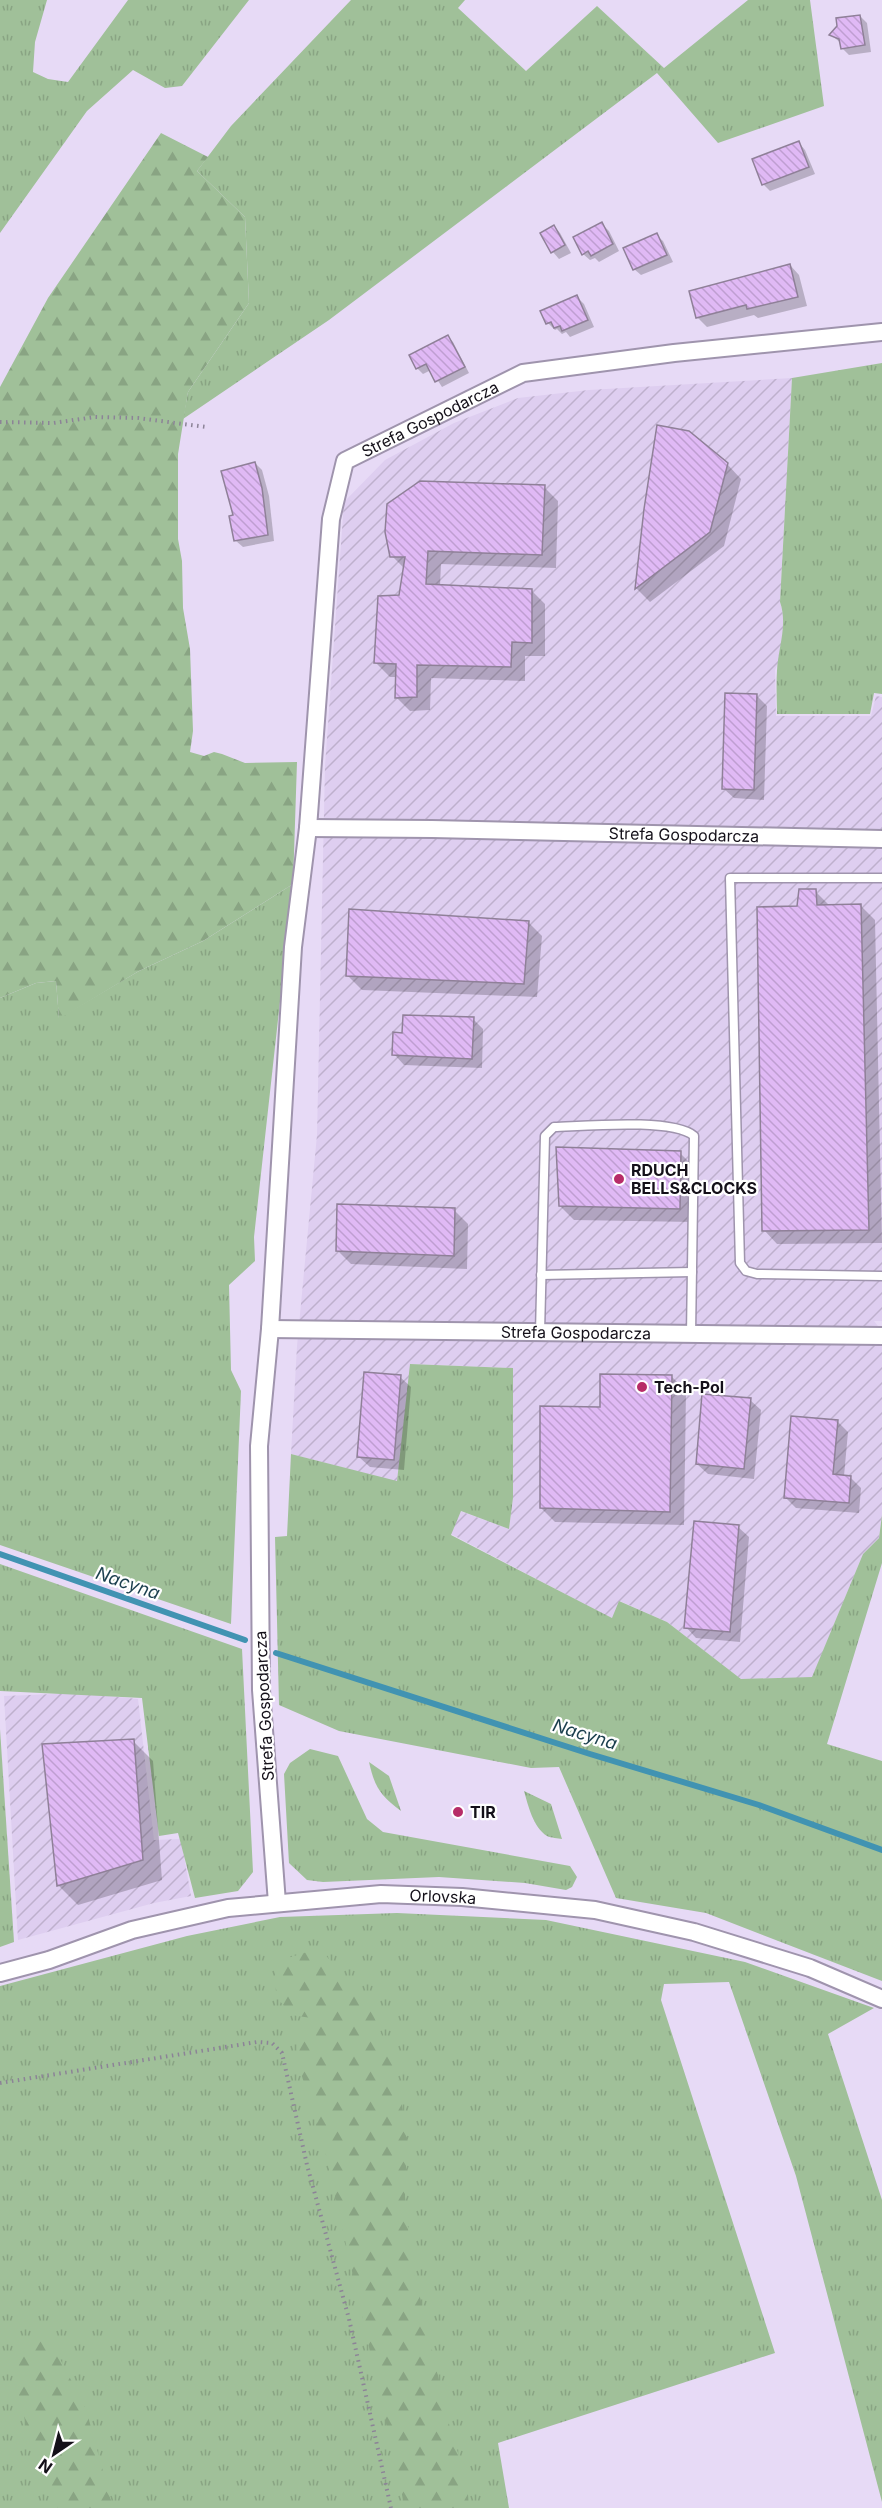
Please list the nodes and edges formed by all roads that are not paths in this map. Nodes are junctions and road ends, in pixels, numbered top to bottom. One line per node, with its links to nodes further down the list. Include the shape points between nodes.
1 (882, 332): 2 (street, Strefa Gospodarcza, via 522,373 345,461 331,519)
2 (308, 828): 3 (street, Strefa Gospodarcza); 8 (street, Strefa Gospodarcza, via 293,947)
3 (882, 839)
4 (882, 878): 7 (lane, via 730,878 740,1263 746,1271 757,1274)
5 (692, 1272): 6 (lane); 6 (lane, via 694,1136 687,1130 668,1126 554,1127 545,1137); 10 (lane)
6 (541, 1275): 9 (lane)
7 (882, 1276)
8 (270, 1329): 9 (street, Strefa Gospodarcza); 12 (street, Strefa Gospodarcza, via 260,1446 261,1678)
9 (540, 1332): 10 (street, Strefa Gospodarcza)
10 (691, 1334): 11 (street, Strefa Gospodarcza)
11 (882, 1336)
12 (277, 1903): 13 (street, Orlovska, via 228,1908 132,1930); 14 (street, Orlovska, via 381,1894 462,1897 595,1910 759,1950)
13 (0, 1973)
14 (882, 1999)

